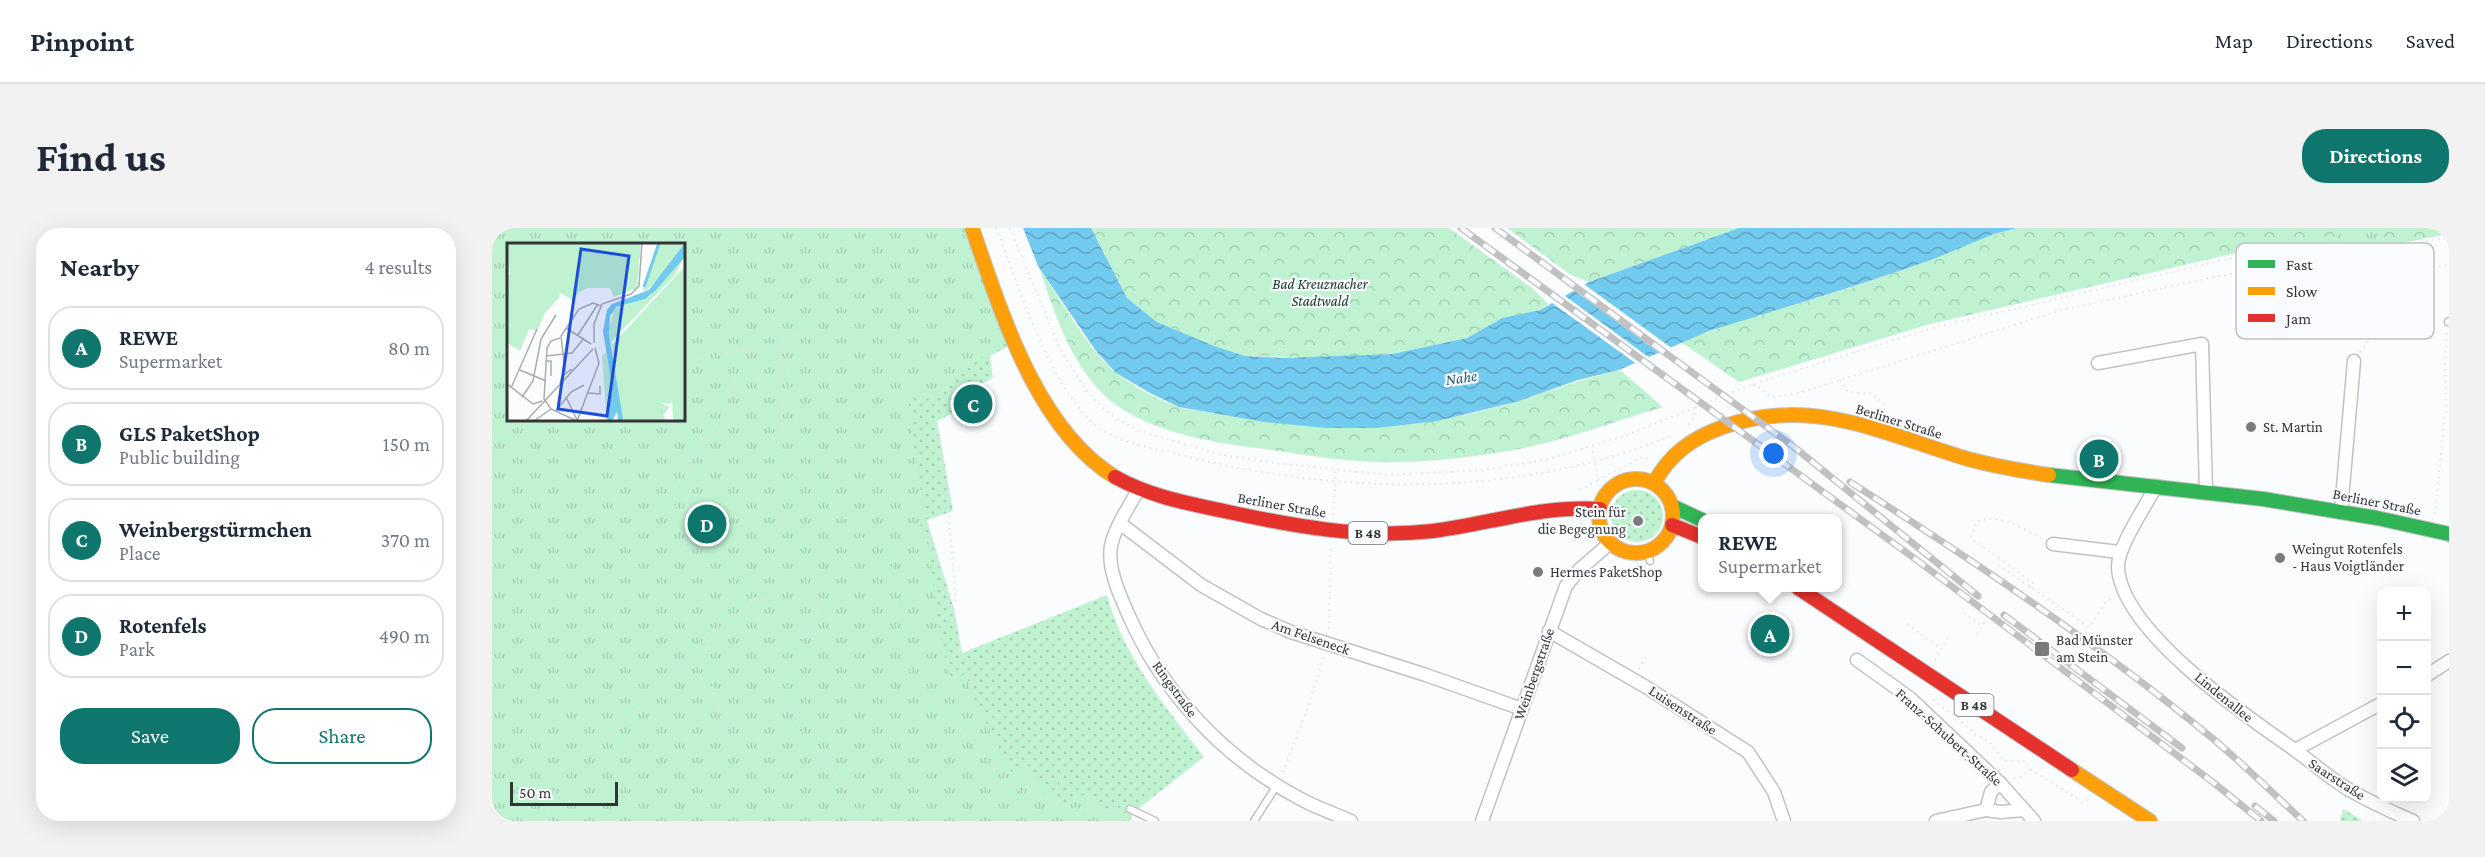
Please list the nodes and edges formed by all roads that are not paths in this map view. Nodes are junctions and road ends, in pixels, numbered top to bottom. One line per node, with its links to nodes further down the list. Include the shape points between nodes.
1 (972, 228): 6 (main road, B 48, via 1026,362 1062,427 1101,468)
2 (2354, 361): 10 (street)
3 (2098, 363): 7 (street, via 2202,344)
4 (1654, 483): 5 (main road, Berliner Straße, via 1671,458 1692,442 1726,427 1765,417 1801,414 1885,432 1983,464); 8 (main road); 9 (main road, via 1637,479 1620,483 1607,493)
5 (2156, 486): 7 (main road, Berliner Straße); 18 (street)
6 (1139, 488): 9 (main road, Berliner Straße / B 48, via 1249,517 1332,530 1383,533 1430,531 1528,512); 12 (street, Ringstraße)
7 (2206, 492): 10 (main road, Berliner Straße)
8 (1672, 506): 11 (main road); 13 (main road)
9 (1600, 509): 16 (main road, via 1601,527)
10 (2341, 511): 14 (main road, Berliner Straße)
11 (1698, 518)
12 (1121, 524): 25 (street, Am Felseneck, via 1171,564 1232,604 1291,632); 28 (street, Ringstraße, via 1111,547 1113,571 1125,607 1151,657 1214,738)
13 (1672, 525): 15 (main road); 16 (main road, via 1648,556)
14 (2449, 534)
15 (1698, 535)
16 (1611, 542): 20 (street, Weinbergstraße, via 1570,579)
17 (2053, 544): 18 (street)
18 (2119, 552): 26 (street, Lindenallee, via 2123,590 2147,626 2224,701)
19 (1804, 592): 39 (main road, B 48)
20 (1549, 631): 25 (street, Weinbergstraße); 36 (street, Luisenstraße, via 1748,752 1774,792)
21 (1857, 660): 27 (street, Franz-Schubert-Straße, via 1910,698)
22 (2449, 661): 23 (street)
23 (2431, 673)
24 (2377, 706): 26 (street)
25 (1522, 710): 35 (street, Weinbergstraße)
26 (2295, 750): 40 (street, Saarstraße, via 2351,790)
27 (2000, 783): 30 (street, via 1991,792); 31 (street, Franz-Schubert-Straße)
28 (1277, 785): 33 (lane); 34 (street, Ringstraße)
29 (1130, 809): 32 (lane)
30 (1986, 810): 31 (street); 37 (street)
31 (2023, 810): 38 (street, Franz-Schubert-Straße)
32 (1155, 821)
33 (1254, 821)
34 (1351, 821)
35 (1482, 821)
36 (1784, 821)
37 (1936, 821)
38 (2034, 821)
39 (2150, 821)
40 (2413, 821)

